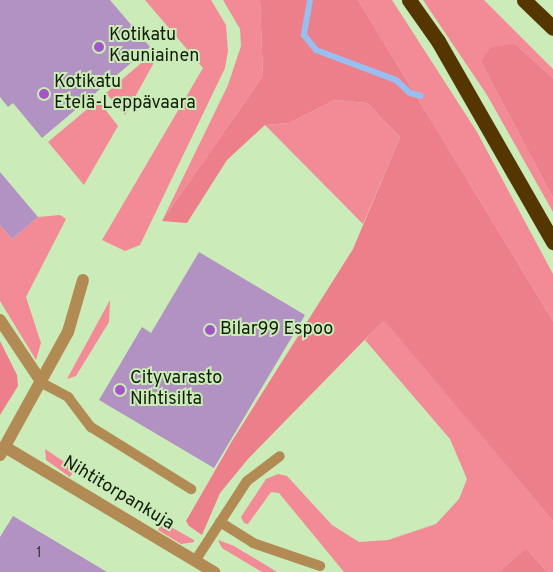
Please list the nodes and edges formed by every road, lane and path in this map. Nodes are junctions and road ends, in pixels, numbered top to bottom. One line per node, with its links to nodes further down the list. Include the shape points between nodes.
1 (409, 0): 4 (highway, via 438,41)
2 (524, 0): 3 (highway)
3 (553, 28)
4 (553, 242)
5 (83, 280): 7 (street, via 68,332)
6 (0, 320): 7 (street)
7 (42, 382): 8 (street); 10 (lane, via 68,397 91,426)
8 (2, 451): 12 (street, Nihtitorpankuja)
9 (280, 456): 11 (lane, via 247,481)
10 (191, 489)
11 (220, 522): 12 (lane); 13 (lane, via 253,543)
12 (195, 561): 14 (street, Nihtitorpankuja)
13 (320, 566)
14 (214, 572)

